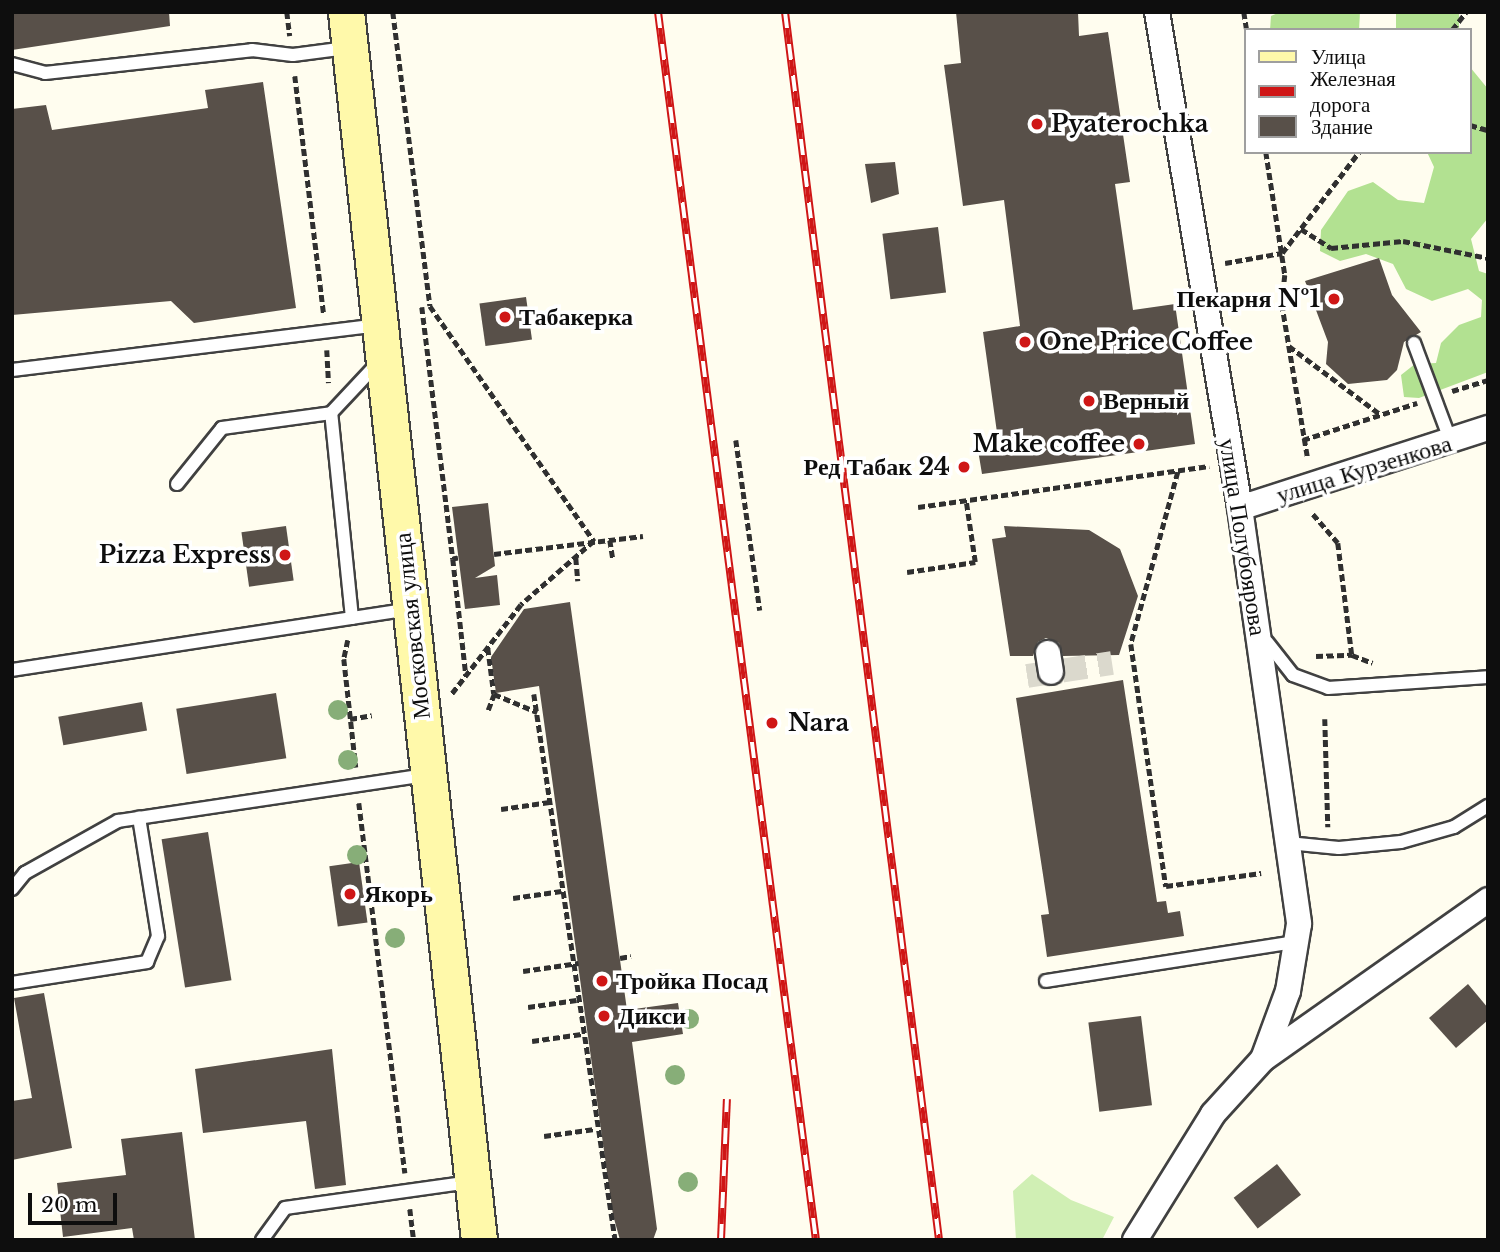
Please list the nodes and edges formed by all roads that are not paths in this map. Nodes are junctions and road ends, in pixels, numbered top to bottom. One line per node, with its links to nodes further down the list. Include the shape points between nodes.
1 (346, 12): 3 (main road, Московская улица)
2 (1157, 12): 12 (street, улица Полубоярова)
3 (351, 48): 4 (lane, via 292,55 252,50 45,73); 5 (main road, Московская улица)
4 (12, 64)
5 (384, 340): 7 (lane, via 326,331); 8 (lane); 14 (main road, Московская улица)
6 (1414, 343): 10 (lane)
7 (12, 370)
8 (331, 414): 11 (lane, via 222,428); 15 (lane)
9 (1488, 428): 10 (street, улица Курзенкова)
10 (1451, 442): 12 (street, улица Курзенкова)
11 (177, 484)
12 (1240, 508): 13 (street, улица Полубоярова)
13 (1252, 598): 17 (lane, via 1273,655 1293,675 1328,688); 21 (street, улица Полубоярова)
14 (410, 609): 15 (lane); 18 (main road, Московская улица)
15 (352, 618): 16 (lane)
16 (12, 670)
17 (1488, 677)
18 (428, 775): 20 (lane); 28 (main road, Московская улица)
19 (1488, 806): 21 (lane, via 1454,827 1401,842 1328,847)
20 (139, 818): 22 (lane, via 118,821 48,860 25,873); 26 (lane, via 158,936 147,962)
21 (1288, 843): 24 (street, улица Полубоярова, via 1299,924)
22 (12, 889)
23 (1488, 900): 27 (street)
24 (1296, 942): 25 (lane); 27 (street, улица Полубоярова, via 1288,991)
25 (1046, 981)
26 (12, 983)
27 (1263, 1059): 31 (street, via 1213,1114)
28 (473, 1181): 29 (lane, via 285,1208); 30 (main road, Московская улица)
29 (262, 1240)
30 (479, 1240)
31 (1135, 1240)

